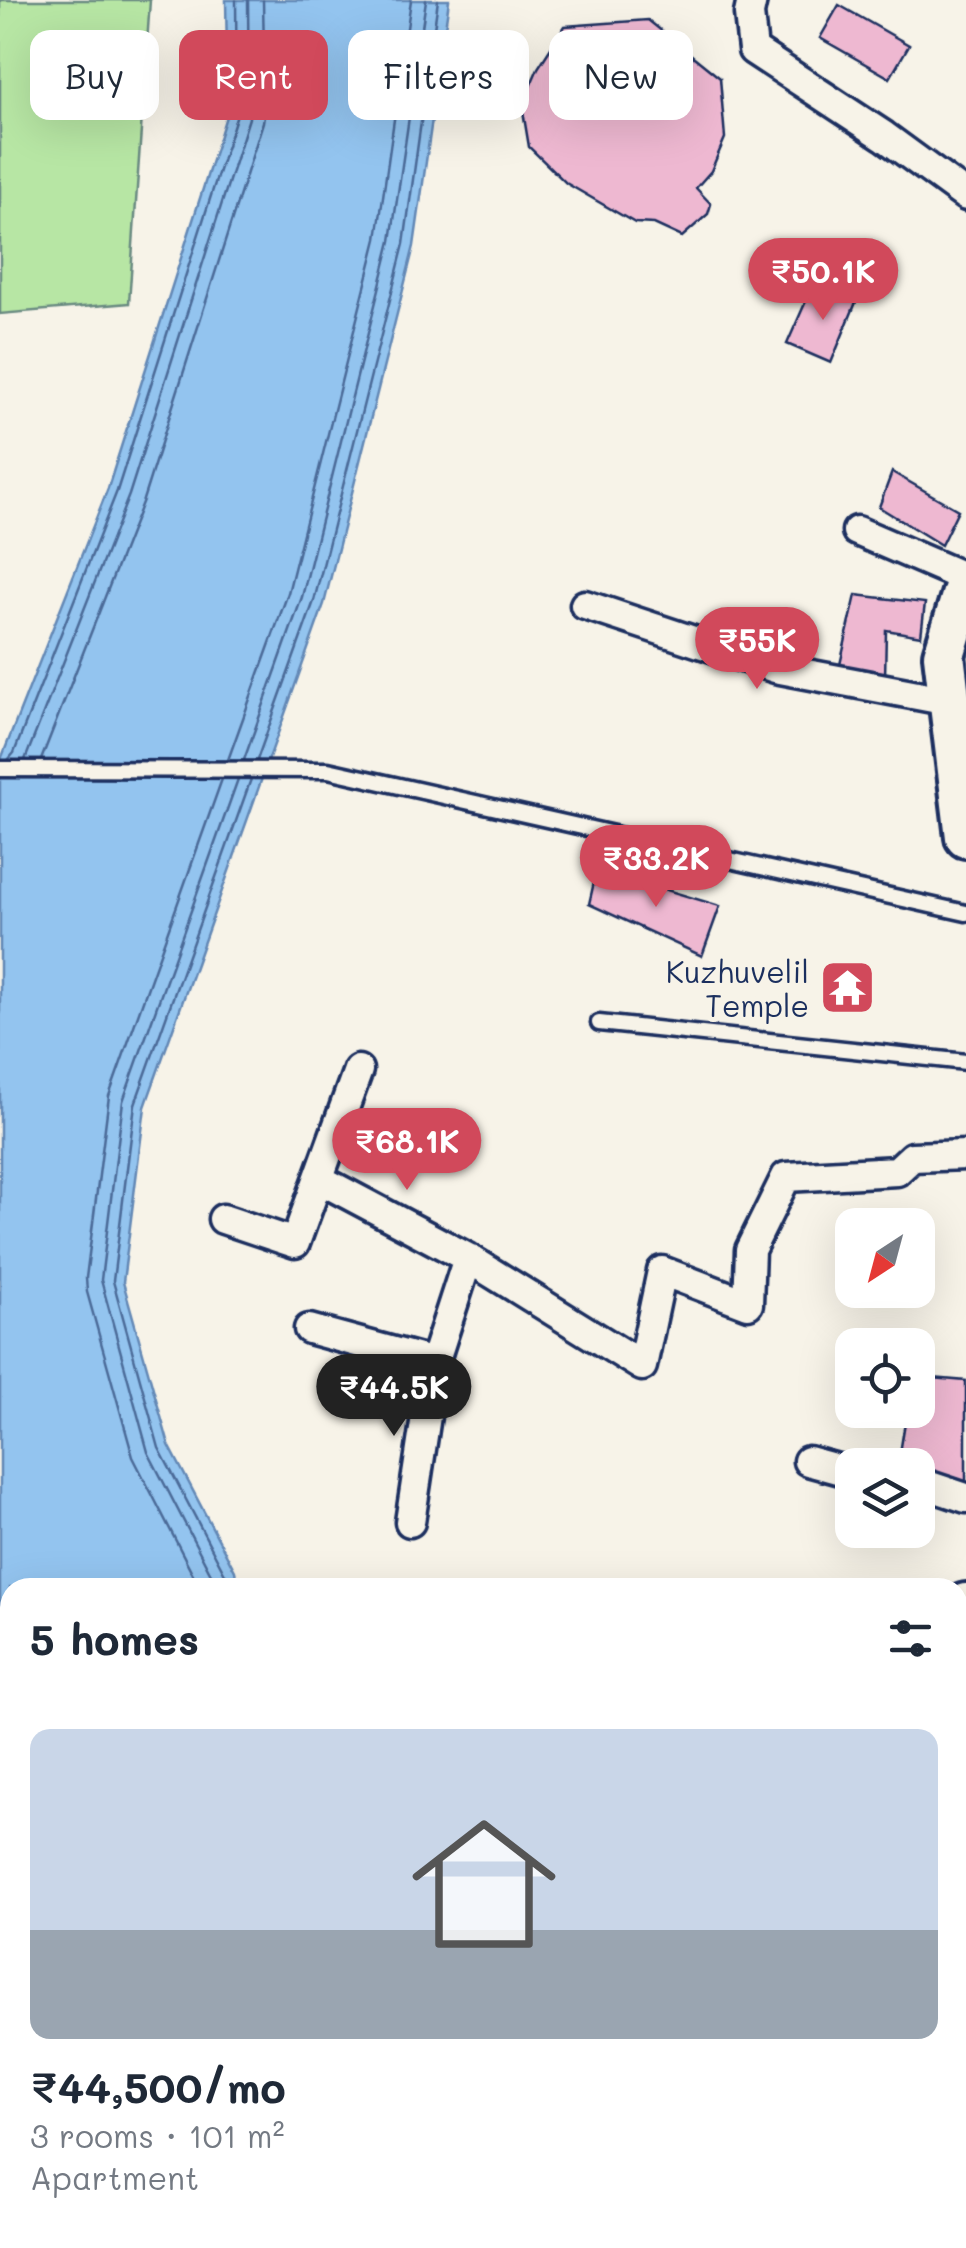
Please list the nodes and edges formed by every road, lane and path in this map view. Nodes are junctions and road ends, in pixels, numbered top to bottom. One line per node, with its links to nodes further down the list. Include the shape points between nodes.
1 (752, 0): 2 (street, via 753,50)
2 (966, 196)
3 (857, 531): 4 (street)
4 (966, 581): 6 (street, via 944,655)
5 (585, 605): 6 (street, via 775,668)
6 (958, 706): 8 (street)
7 (0, 769): 9 (lane, via 328,770)
8 (966, 837)
9 (966, 913)
10 (599, 1023): 11 (lane)
11 (966, 1062)
12 (358, 1070): 14 (street)
13 (966, 1156): 16 (street, via 912,1158 897,1172 786,1177 750,1250 748,1304 662,1272 642,1366)
14 (319, 1179): 15 (street, via 295,1243); 16 (street)
15 (223, 1219)
16 (468, 1258): 18 (street)
17 (309, 1330): 18 (street)
18 (434, 1364): 23 (street)
19 (808, 1461): 20 (street)
20 (835, 1468)
21 (935, 1488): 22 (street)
22 (966, 1498)
23 (410, 1522)

